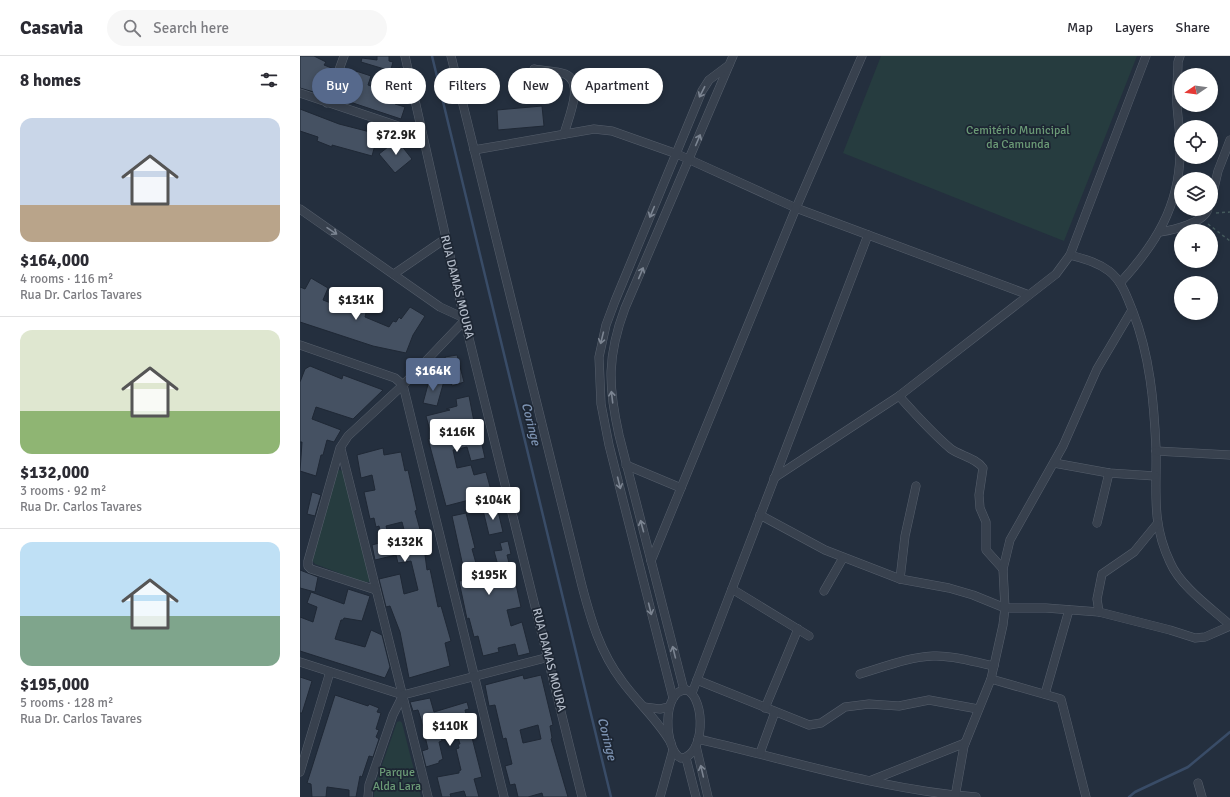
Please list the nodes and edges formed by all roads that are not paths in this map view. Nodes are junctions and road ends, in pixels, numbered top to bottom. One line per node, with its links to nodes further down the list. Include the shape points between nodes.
1 (344, 56): 9 (street)
2 (405, 56): 14 (street, RUA DAMAS MOURA)
3 (451, 56): 17 (street)
4 (733, 56): 8 (street)
5 (862, 56): 21 (street)
6 (1146, 56): 27 (street)
7 (1180, 56): 24 (street, via 1177,104 1180,155 1177,184)
8 (729, 65): 18 (street, one-way to 18, via 709,80 702,91); 19 (street, one-way to 8)
9 (340, 68)
10 (563, 74): 15 (street, via 574,83 575,94)
11 (300, 94): 12 (street)
12 (312, 98)
13 (330, 104): 14 (street)
14 (422, 134): 26 (street, RUA DAMAS MOURA)
15 (564, 134): 17 (street); 18 (street, via 602,129)
16 (1230, 140): 20 (street)
17 (474, 150): 76 (street, via 595,631 610,664)
18 (677, 154): 19 (street); 52 (street, one-way to 52, via 615,300 599,357 598,386 609,445)
19 (690, 160): 21 (street); 40 (street, one-way to 19, via 611,394 610,376 614,344 625,308)
20 (1218, 172)
21 (796, 208): 25 (street); 45 (street)
22 (300, 209): 28 (street, one-way to 28)
23 (1203, 216): 24 (street, via 1174,230)
24 (1160, 232): 29 (street, via 1147,252)
25 (868, 235): 30 (street); 43 (street)
26 (445, 239): 28 (street); 32 (street, RUA DAMAS MOURA)
27 (1070, 255): 29 (street, via 1097,263); 30 (street, via 1056,274)
28 (394, 274): 32 (street, via 448,312)
29 (1120, 283): 31 (street)
30 (1029, 295): 35 (street)
31 (1132, 310): 37 (street, via 1144,346 1153,395); 39 (street, via 1097,369)
32 (464, 319): 34 (street); 63 (street, RUA DAMAS MOURA)
33 (300, 345): 34 (street, via 395,378)
34 (403, 384): 36 (street, via 348,436); 68 (street)
35 (898, 396): 43 (street); 51 (street, via 934,434 953,450 976,461 983,468 979,495 980,508 986,522 986,550)
36 (340, 448): 55 (street); 55 (street, via 308,566)
37 (1156, 451): 38 (street); 42 (street)
38 (1230, 455)
39 (1054, 463): 41 (street); 51 (street, via 1010,540)
40 (626, 465): 45 (street); 50 (street, one-way to 40)
41 (1109, 473): 42 (street); 47 (street)
42 (1155, 476): 48 (street)
43 (774, 478): 46 (street)
44 (916, 486): 53 (street, via 905,536)
45 (681, 488): 50 (street)
46 (760, 515): 49 (street); 54 (street)
47 (1097, 523)
48 (1157, 524): 59 (street, via 1134,552 1102,574 1097,599); 60 (street, via 1169,562 1175,572)
49 (843, 558): 53 (street); 56 (street)
50 (651, 561): 52 (street); 71 (street, one-way to 50)
51 (1003, 569): 57 (street)
52 (641, 572): 75 (street, one-way to 75)
53 (900, 579): 57 (street, via 949,588)
54 (732, 589): 61 (street); 70 (street)
55 (376, 590): 74 (street)
56 (824, 591)
57 (1005, 608): 58 (street); 65 (street)
58 (1069, 610): 59 (street); 73 (street)
59 (1099, 612): 60 (street, via 1195,638 1205,637)
60 (1230, 626)
61 (798, 629): 62 (street); 78 (street)
62 (809, 636)
63 (549, 657): 68 (street); 93 (street, RUA DAMAS MOURA)
64 (300, 662): 66 (street)
65 (994, 666): 67 (street, via 961,658 934,656 914,658); 69 (street)
66 (330, 672): 74 (street); 86 (street)
67 (860, 674)
68 (474, 676): 74 (street); 92 (street)
69 (991, 679): 73 (street); 79 (street)
70 (697, 680): 72 (street); 78 (street)
71 (684, 690): 72 (street); 75 (street, via 676,692)
72 (692, 693): 81 (street, via 698,703)
73 (1045, 694): 98 (street, via 1062,702)
74 (403, 695): 90 (street, via 383,743 369,785); 91 (street)
75 (673, 698): 77 (street)
76 (644, 707): 77 (street); 83 (street)
77 (669, 707): 83 (street, via 668,724)
78 (765, 708): 80 (street)
79 (978, 709): 80 (street, via 929,700 899,706 869,704 840,709 815,725); 82 (street)
80 (775, 712): 84 (street)
81 (697, 743): 84 (street); 85 (street); 96 (street, one-way to 81)
82 (965, 743): 87 (street); 89 (street)
83 (672, 747): 85 (street, via 679,758); 94 (street)
84 (760, 753): 87 (street)
85 (686, 758): 95 (street)
86 (300, 772)
87 (871, 781): 89 (street)
88 (1198, 783): 99 (street)
89 (955, 796): 97 (street)
90 (368, 797)
91 (428, 797)
92 (504, 797)
93 (582, 797)
94 (660, 797)
95 (696, 797)
96 (708, 797)
97 (976, 797)
98 (1086, 797)
99 (1202, 797)

